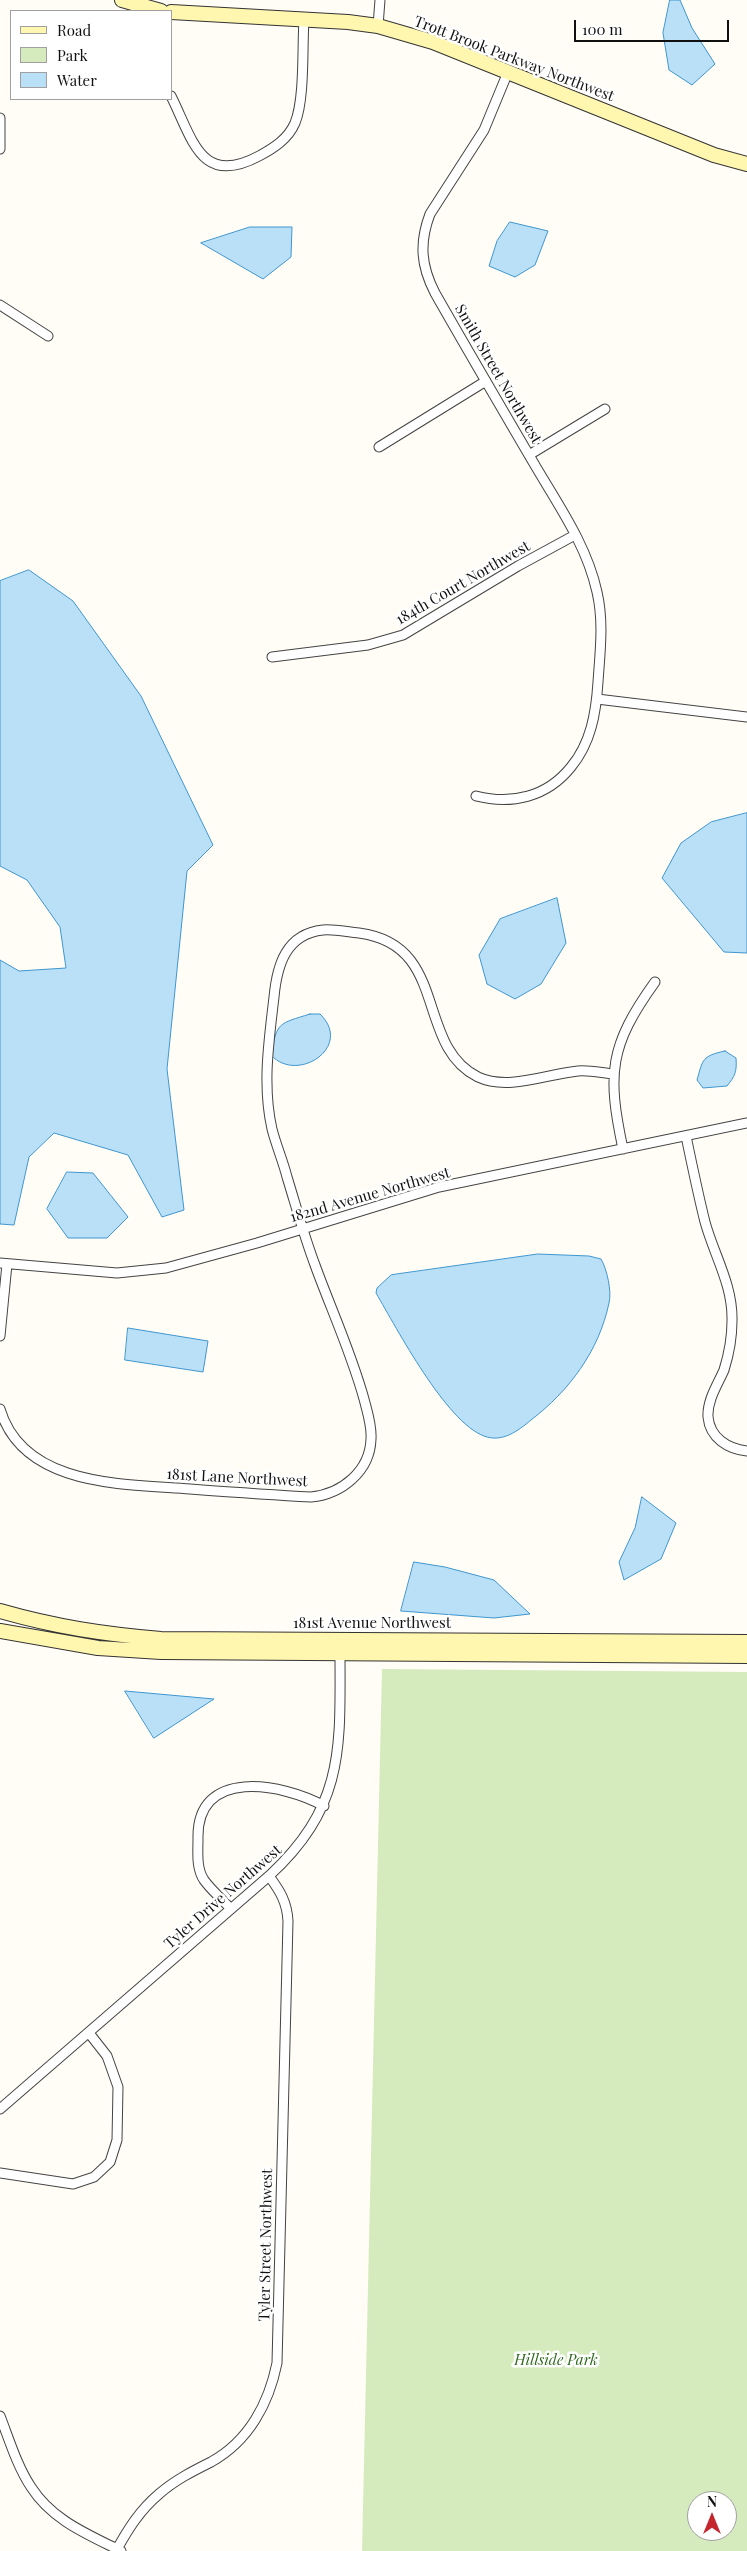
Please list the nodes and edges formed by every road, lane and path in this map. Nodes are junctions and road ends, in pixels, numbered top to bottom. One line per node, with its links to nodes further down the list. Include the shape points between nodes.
1 (122, 0): 3 (main road)
2 (380, 0): 6 (street)
3 (157, 10)
4 (172, 12): 5 (main road, Trott Brook Parkway Northwest)
5 (304, 20): 6 (main road, Trott Brook Parkway Northwest); 8 (street, via 298,110 289,133 272,149 243,164 223,167 214,164 198,148)
6 (378, 26): 7 (main road, Trott Brook Parkway Northwest, via 433,42)
7 (508, 72): 11 (main road, Trott Brook Parkway Northwest, via 714,155); 14 (street, Smith Street Northwest, via 484,130 430,214 422,245 426,276)
8 (172, 98)
9 (0, 118): 10 (street)
10 (0, 149)
11 (747, 164)
12 (0, 305): 13 (street)
13 (48, 336)
14 (486, 381): 16 (street); 17 (street, Smith Street Northwest)
15 (605, 408): 17 (street)
16 (379, 447)
17 (529, 455): 18 (street, Smith Street Northwest)
18 (575, 535): 19 (street, 184th Court Northwest, via 403,634 368,645); 20 (street, Smith Street Northwest, via 592,573 600,605)
19 (272, 657)
20 (597, 699): 21 (street); 22 (street, Smith Street Northwest, via 584,748 571,768 556,782 534,795 515,799 495,800)
21 (747, 717)
22 (476, 796)
23 (655, 982): 24 (street, via 620,1043)
24 (614, 1074): 27 (street, via 613,1096); 28 (street, via 581,1071 504,1082 478,1077 451,1053 417,968 404,952 385,940 364,934 323,930 304,936 289,949 277,971 266,1093 273,1132)
25 (747, 1123): 26 (street, 182nd Avenue Northwest)
26 (686, 1136): 27 (street, 182nd Avenue Northwest); 32 (street, via 705,1222 728,1284 732,1310 728,1354 708,1416 716,1437 724,1445)
27 (624, 1149): 28 (street, 182nd Avenue Northwest, via 439,1187)
28 (303, 1229): 29 (street, 182nd Avenue Northwest, via 150,1271 85,1272); 31 (street, 181st Lane Northwest, via 359,1382 370,1425 370,1449 366,1461 344,1486 323,1496 311,1497 104,1482 62,1470 37,1458 16,1440)
29 (4, 1264): 30 (street)
30 (0, 1336)
31 (0, 1409)
32 (747, 1451)
33 (0, 1611): 35 (main road, 181st Avenue Northwest, via 100,1634 161,1639)
34 (0, 1631): 37 (main road, 181st Avenue Northwest, via 98,1648)
35 (340, 1639): 36 (main road, 181st Avenue Northwest); 37 (street, Tyler Drive Northwest)
36 (747, 1642)
37 (340, 1654): 38 (main road, 181st Avenue Northwest); 39 (street, Tyler Drive Northwest, via 335,1771)
38 (747, 1656)
39 (324, 1806): 40 (street, Tyler Drive Northwest, via 304,1840); 41 (street, via 280,1789 248,1787 227,1790 205,1805 198,1825 199,1870 203,1879)
40 (269, 1876): 41 (street, Tyler Drive Northwest); 46 (street, Tyler Street Northwest, via 282,1894 288,1921 277,2363 272,2387 252,2426 241,2438 213,2461 160,2493 134,2520)
41 (230, 1908): 42 (street, Tyler Drive Northwest)
42 (89, 2033): 43 (street, Tyler Drive Northwest); 44 (street, via 107,2056 118,2087 117,2140 110,2162 94,2177 74,2184)
43 (0, 2109)
44 (0, 2173)
45 (0, 2416): 46 (street, via 30,2487 43,2502 71,2526)
46 (118, 2550)

